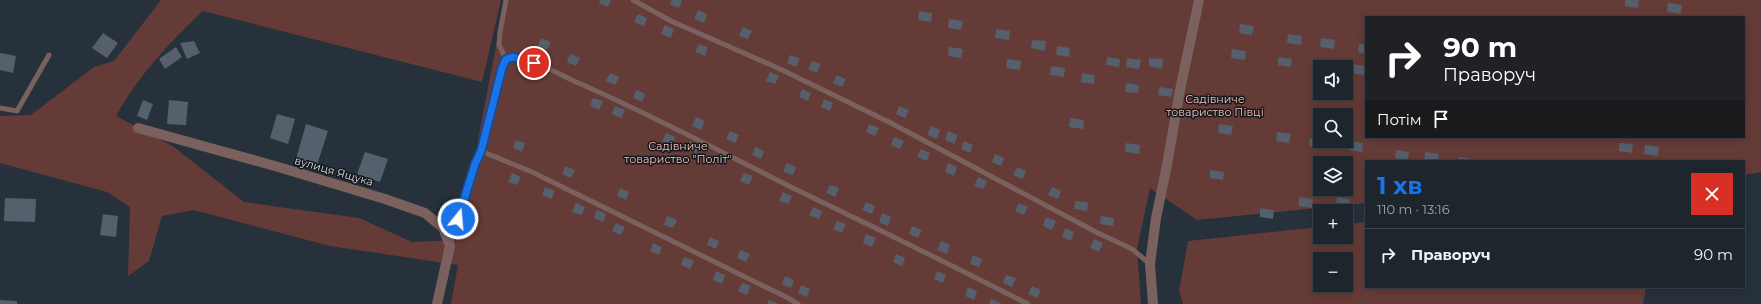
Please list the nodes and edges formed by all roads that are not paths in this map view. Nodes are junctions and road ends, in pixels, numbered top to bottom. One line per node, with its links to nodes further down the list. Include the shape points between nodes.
1 (506, 0): 5 (lane, via 499,45)
2 (633, 0): 10 (lane, via 671,21 780,69 889,122 1132,249)
3 (1199, 0): 10 (street, via 1156,218)
4 (49, 55): 6 (lane, via 16,111)
5 (506, 59): 8 (lane); 13 (lane, via 513,57 534,63 623,102)
6 (0, 108)
7 (138, 128): 9 (street, вулиця Ящука, via 378,196 425,213 443,228)
8 (481, 151): 9 (lane); 12 (lane, via 538,175)
9 (450, 246): 11 (street)
10 (1150, 264): 14 (street)
11 (437, 304)
12 (798, 304)
13 (1028, 304)
14 (1153, 304)

